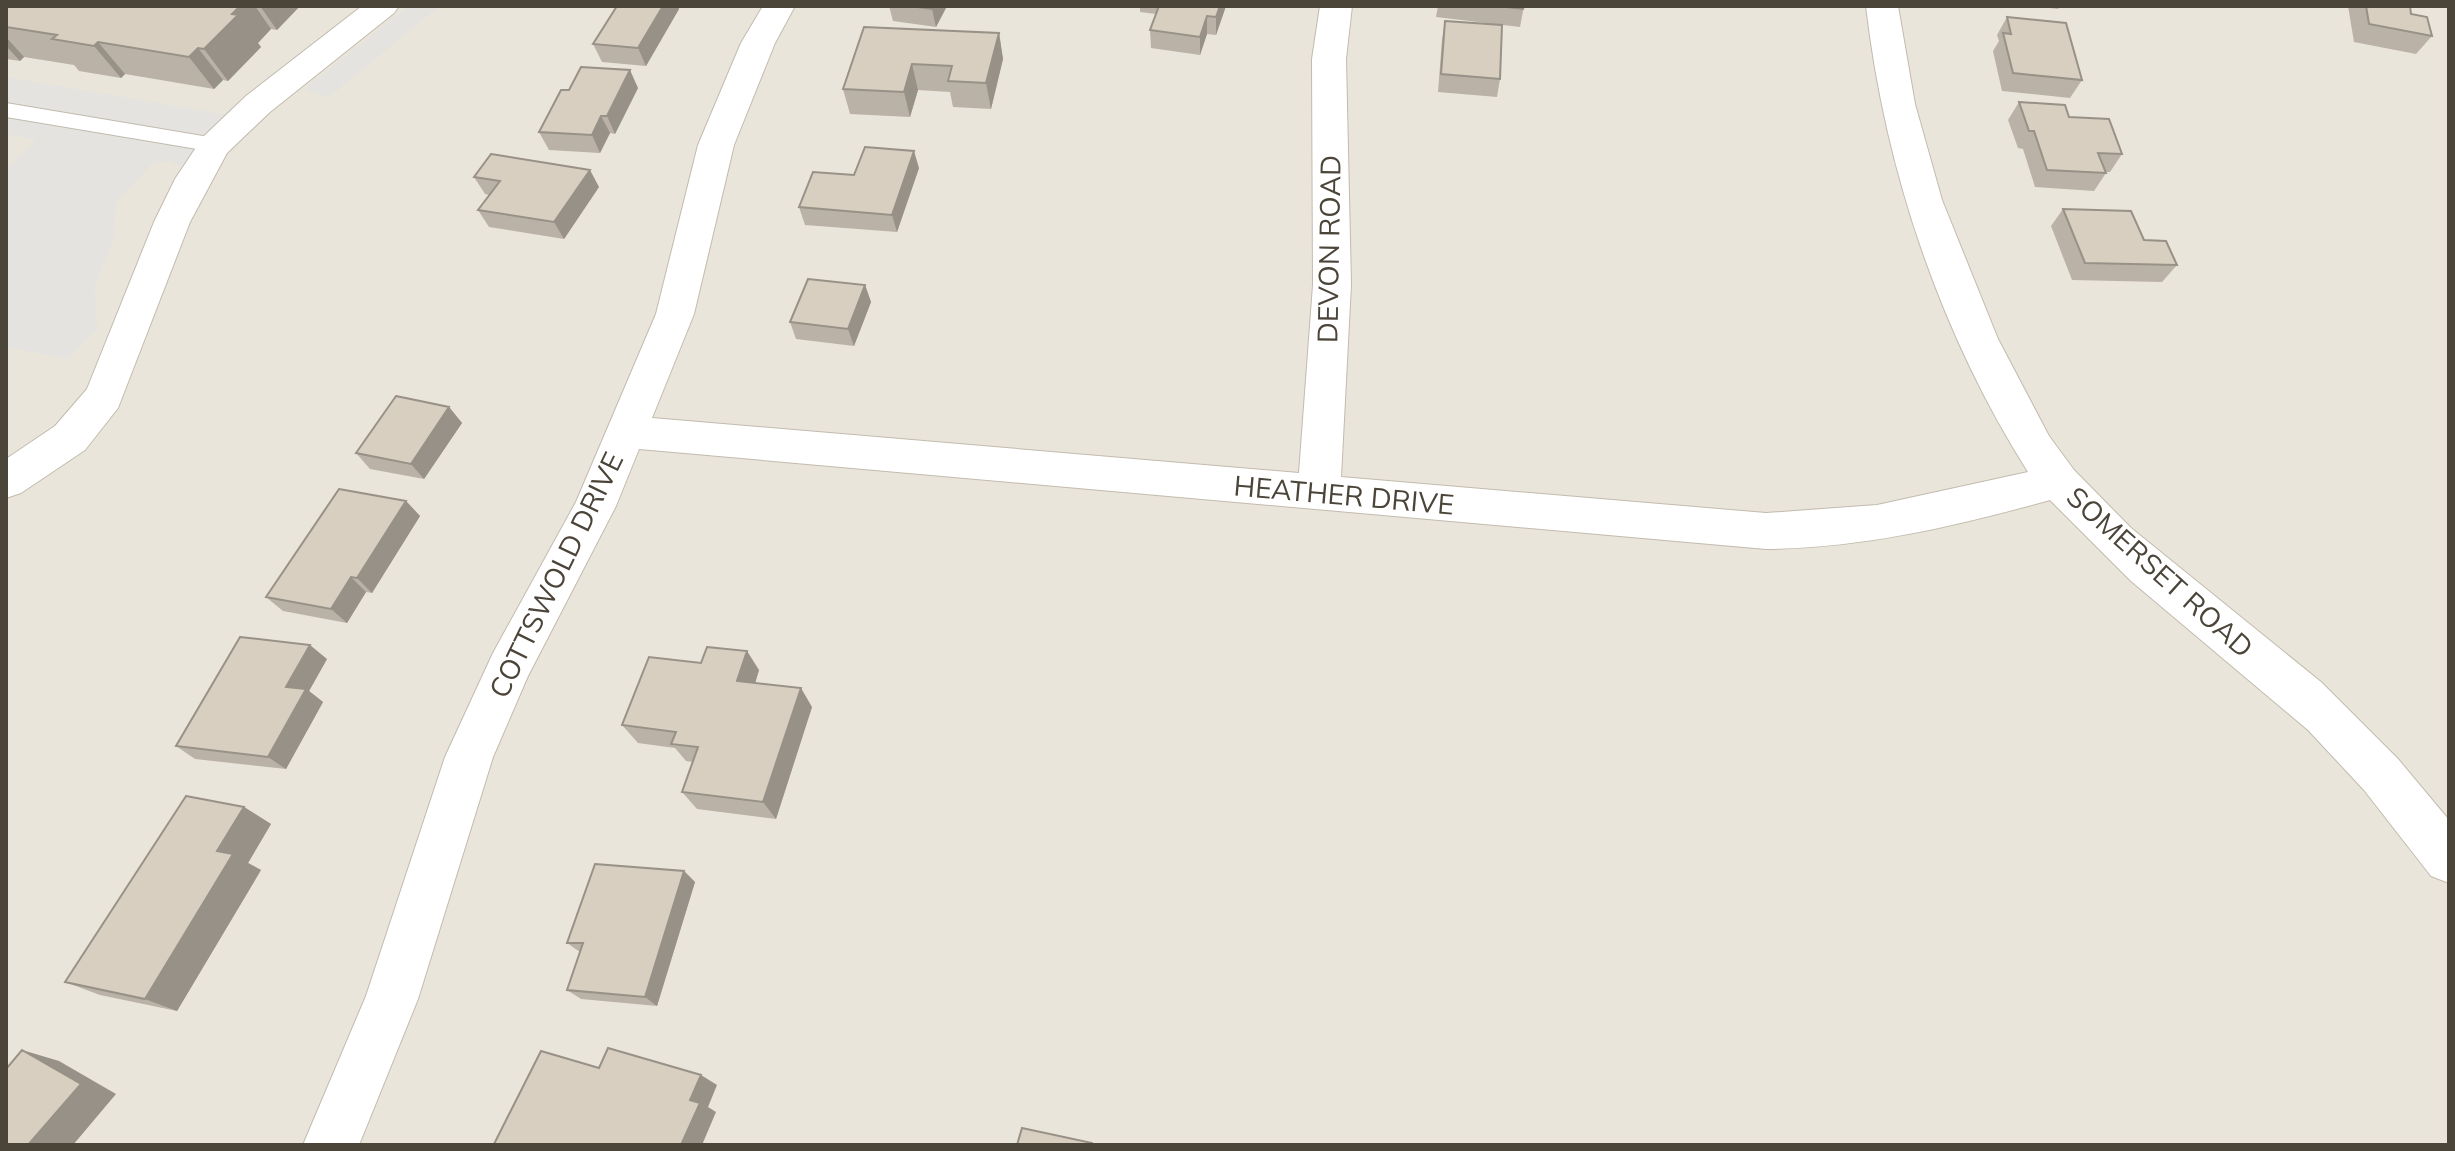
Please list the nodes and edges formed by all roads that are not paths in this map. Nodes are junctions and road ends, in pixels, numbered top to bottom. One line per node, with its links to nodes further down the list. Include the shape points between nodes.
1 (383, 6): 6 (street, via 258,104)
2 (779, 6): 7 (street, COTTSWOLD DRIVE, via 728,110 675,314)
3 (1336, 6): 10 (street, DEVON ROAD, via 1329,59 1332,285)
4 (1882, 6): 9 (street, SOMERSET ROAD, via 1903,134 1967,318 2020,423)
5 (6, 110): 6 (lane)
6 (215, 145): 8 (street, via 172,222 104,397 70,438)
7 (625, 432): 10 (street, HEATHER DRIVE); 12 (street, COTTSWOLD DRIVE, via 595,506 509,667 469,757 392,999)
8 (6, 481)
9 (2058, 481): 10 (street, HEATHER DRIVE, via 1876,525 1816,532 1695,527); 11 (street, SOMERSET ROAD, via 2108,533 2306,698 2358,749)
10 (1319, 493)
11 (2449, 859)
12 (331, 1145)

